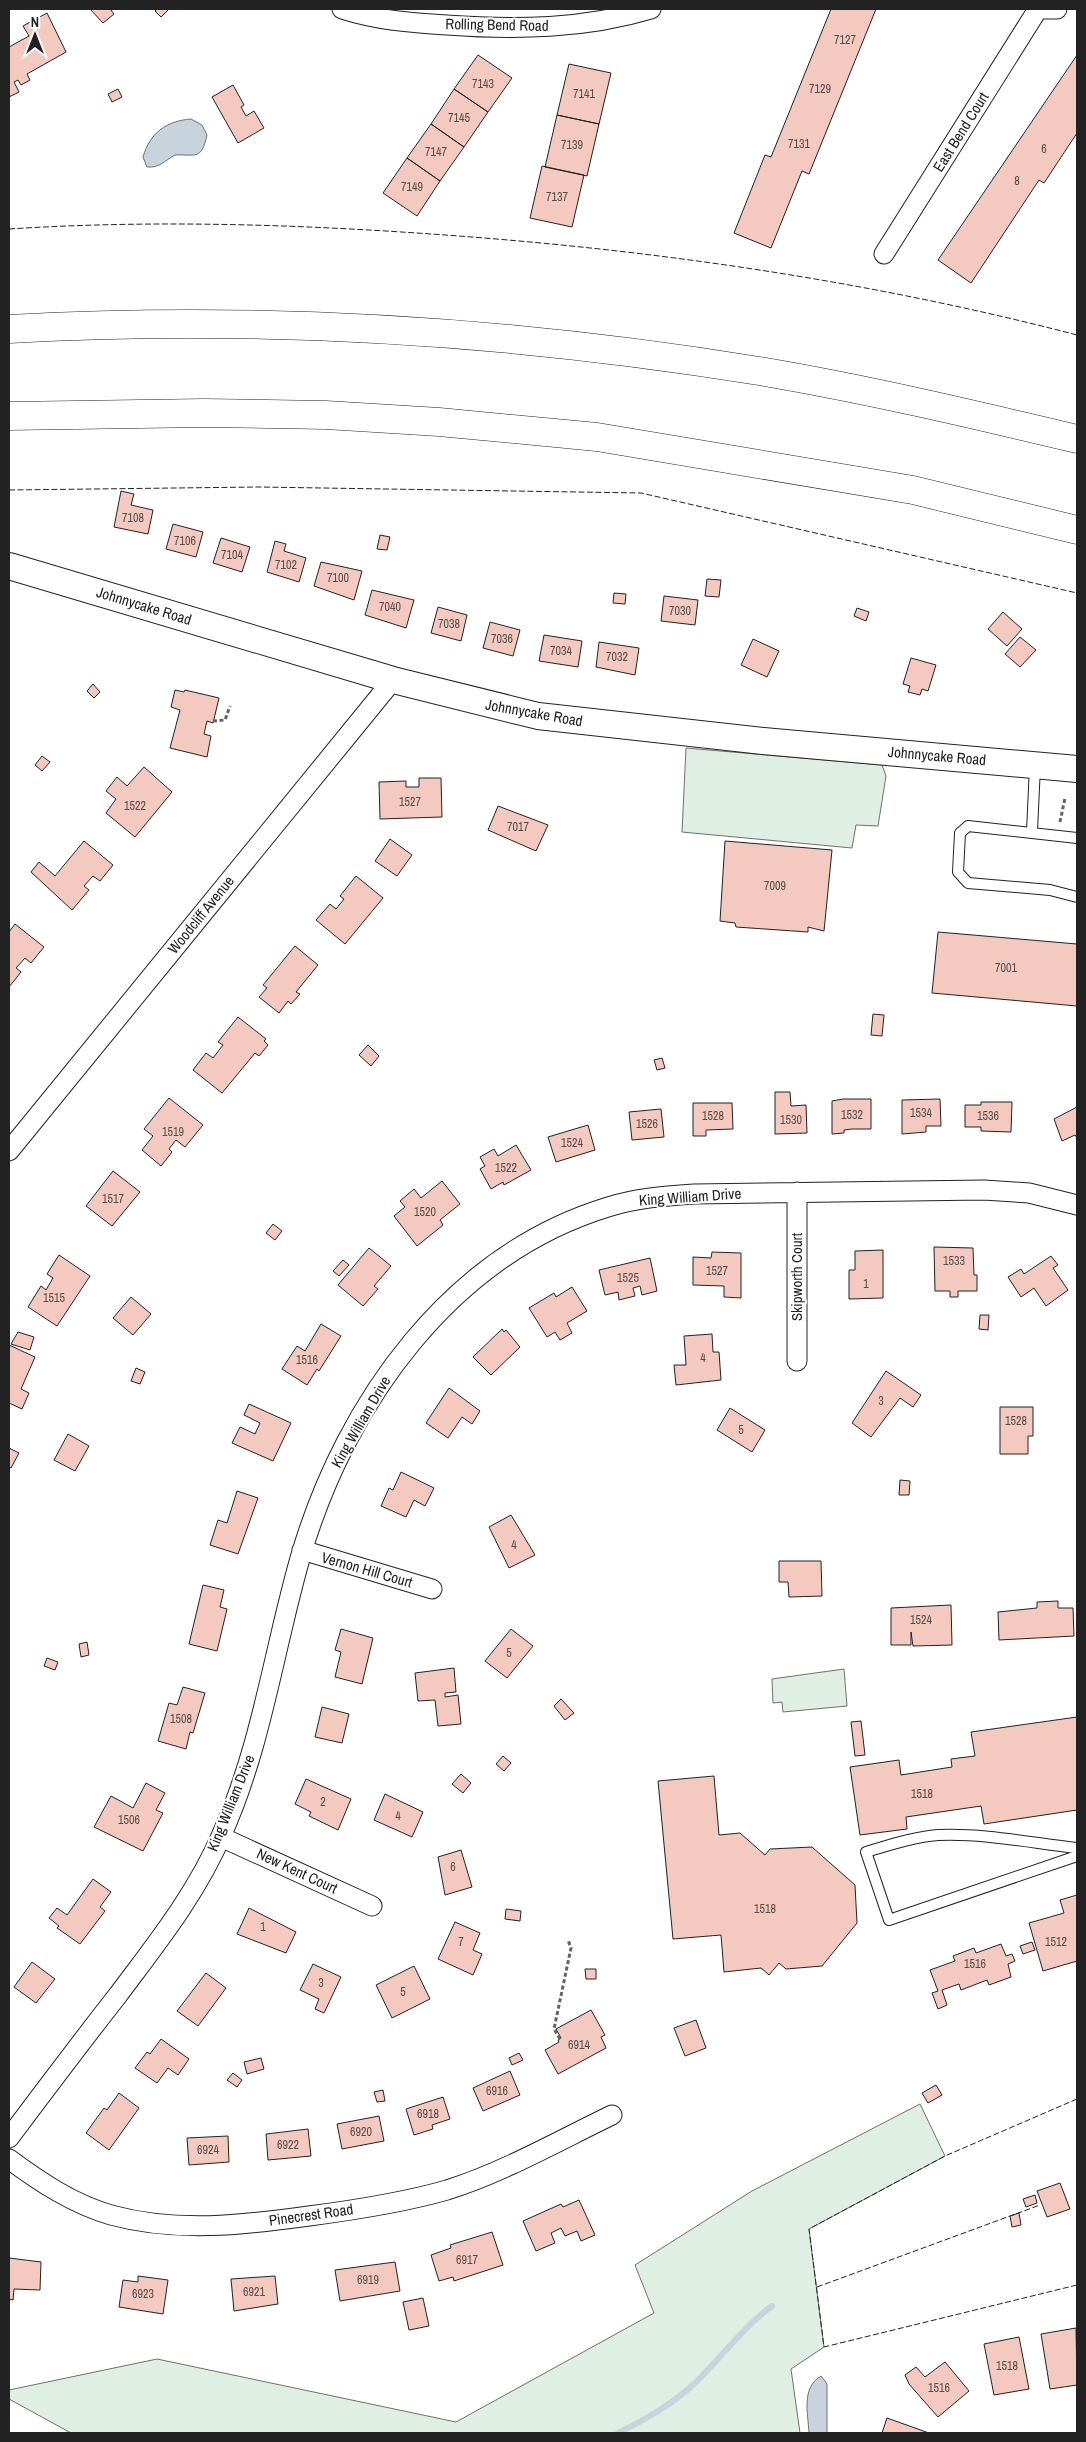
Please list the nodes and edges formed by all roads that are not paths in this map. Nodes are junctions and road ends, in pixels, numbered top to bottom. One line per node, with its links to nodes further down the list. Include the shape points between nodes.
1 (342, 9): 2 (street, Rolling Bend Road, via 403,22 486,28 590,22)
2 (651, 9)
3 (1038, 9): 4 (street, East Bend Court); 5 (street, East Bend Court)
4 (1057, 9)
5 (884, 254)
6 (9, 330): 8 (highway, via 63,326 329,327 588,347 760,371 928,404)
7 (9, 416): 9 (highway, via 326,415 597,437 913,490)
8 (1077, 439)
9 (1077, 530)
10 (9, 566): 11 (street, Johnnycake Road)
11 (393, 680): 12 (street, Johnnycake Road, via 558,719); 17 (street, Woodcliff Avenue)
12 (1035, 765): 13 (street, Johnnycake Road); 14 (lane)
13 (1077, 769)
14 (1032, 831): 15 (lane); 16 (lane, via 968,826 960,834 958,872 968,883 1050,890)
15 (1077, 838)
16 (1077, 896)
17 (9, 1151)
18 (797, 1192): 19 (street, King William Drive, via 984,1190 1029,1193); 20 (street, Skipworth Court); 21 (street, King William Drive, via 694,1194 646,1198 609,1207 529,1241 490,1267 422,1330 369,1402 322,1494)
19 (1077, 1206)
20 (797, 1361)
21 (302, 1550): 22 (street, Vernon Hill Court); 23 (street, King William Drive, via 247,1773)
22 (432, 1589)
23 (221, 1836): 26 (street, New Kent Court); 28 (street, King William Drive, via 192,1891 158,1941)
24 (1077, 1848): 25 (lane, via 938,1836 912,1839 866,1852 889,1920)
25 (1077, 1856)
26 (372, 1906)
27 (612, 2115): 29 (street, Pinecrest Road, via 496,2172 447,2190 349,2211 228,2226 160,2224 109,2214 46,2185)
28 (9, 2138)
29 (9, 2159)

